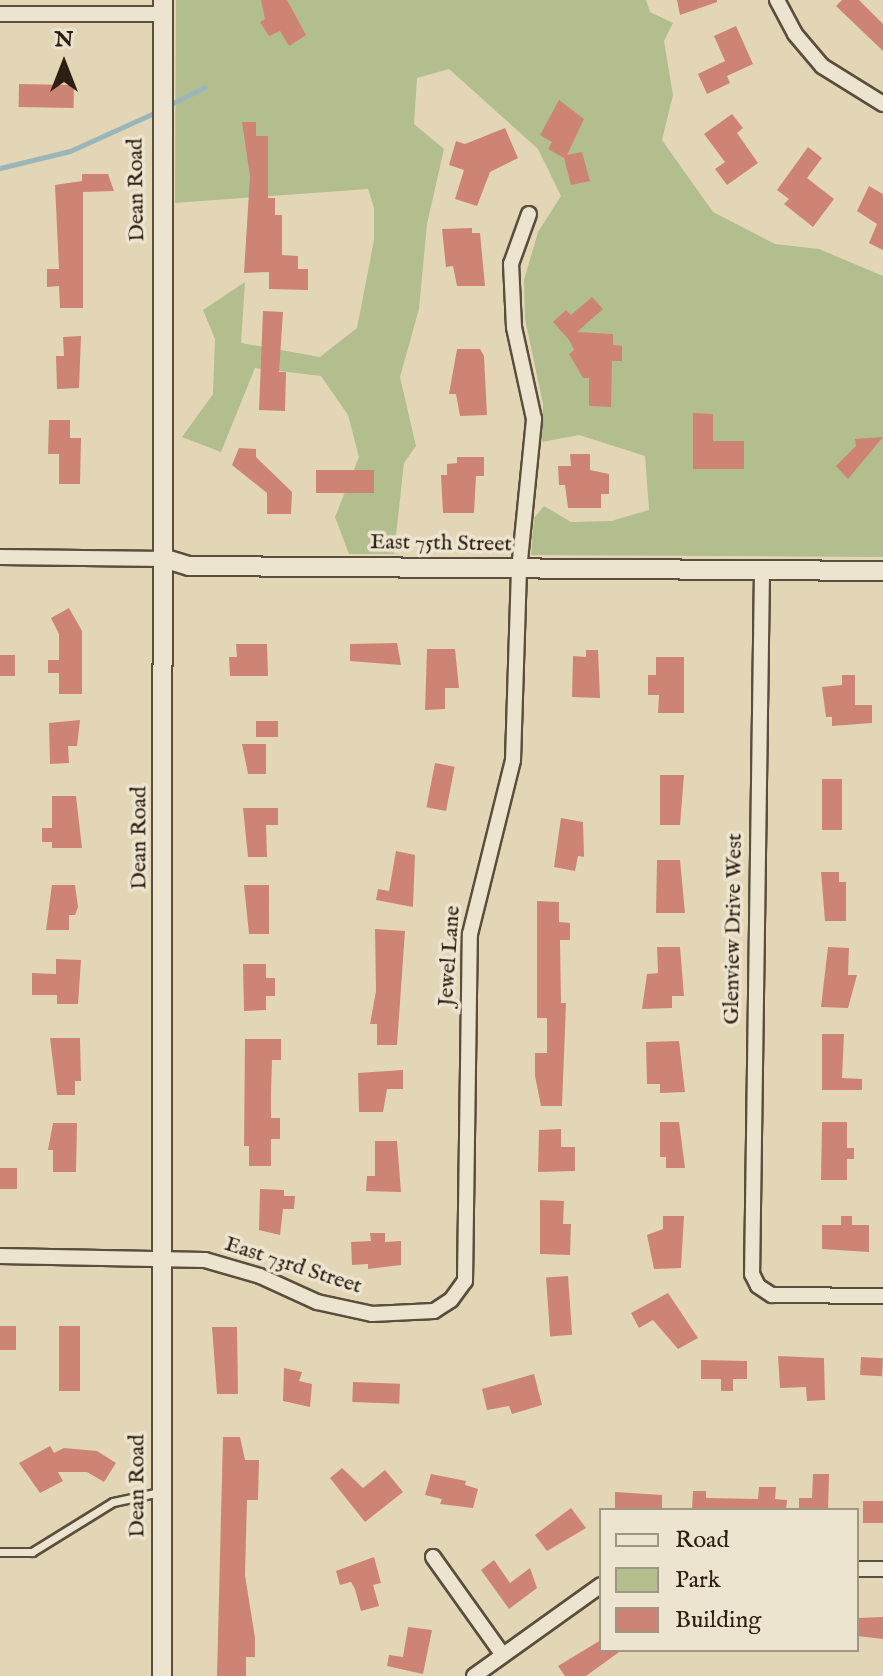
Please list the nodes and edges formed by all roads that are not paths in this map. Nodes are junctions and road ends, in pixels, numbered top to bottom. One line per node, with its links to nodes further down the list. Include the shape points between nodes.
1 (777, 0): 4 (street, via 795,34 822,66)
2 (162, 7): 3 (street); 7 (street, Dean Road)
3 (0, 14)
4 (883, 104)
5 (529, 214): 8 (street, Jewel Lane, via 511,264 514,327 534,419)
6 (0, 557): 7 (street, East 75th Street)
7 (166, 559): 8 (street, East 75th Street, via 189,566); 12 (street, Dean Road)
8 (519, 570): 9 (street, East 75th Street); 14 (street, Jewel Lane, via 513,760 470,934 468,1271)
9 (762, 571): 10 (street, East 75th Street); 13 (street, Glenview Drive West, via 751,1267 758,1286 772,1295)
10 (883, 571)
11 (0, 1256): 12 (street, East 73rd Street)
12 (163, 1258): 14 (street, East 73rd Street, via 240,1269 317,1302 372,1314 427,1313); 15 (street, Dean Road)
13 (883, 1296)
14 (453, 1298)
15 (162, 1491): 16 (lane, via 113,1502 32,1552); 22 (street, Dean Road)
16 (0, 1552)
17 (433, 1557): 21 (street)
18 (859, 1569): 19 (street)
19 (883, 1569)
20 (599, 1586): 21 (street)
21 (503, 1655): 23 (street)
22 (162, 1676)
23 (474, 1676)

